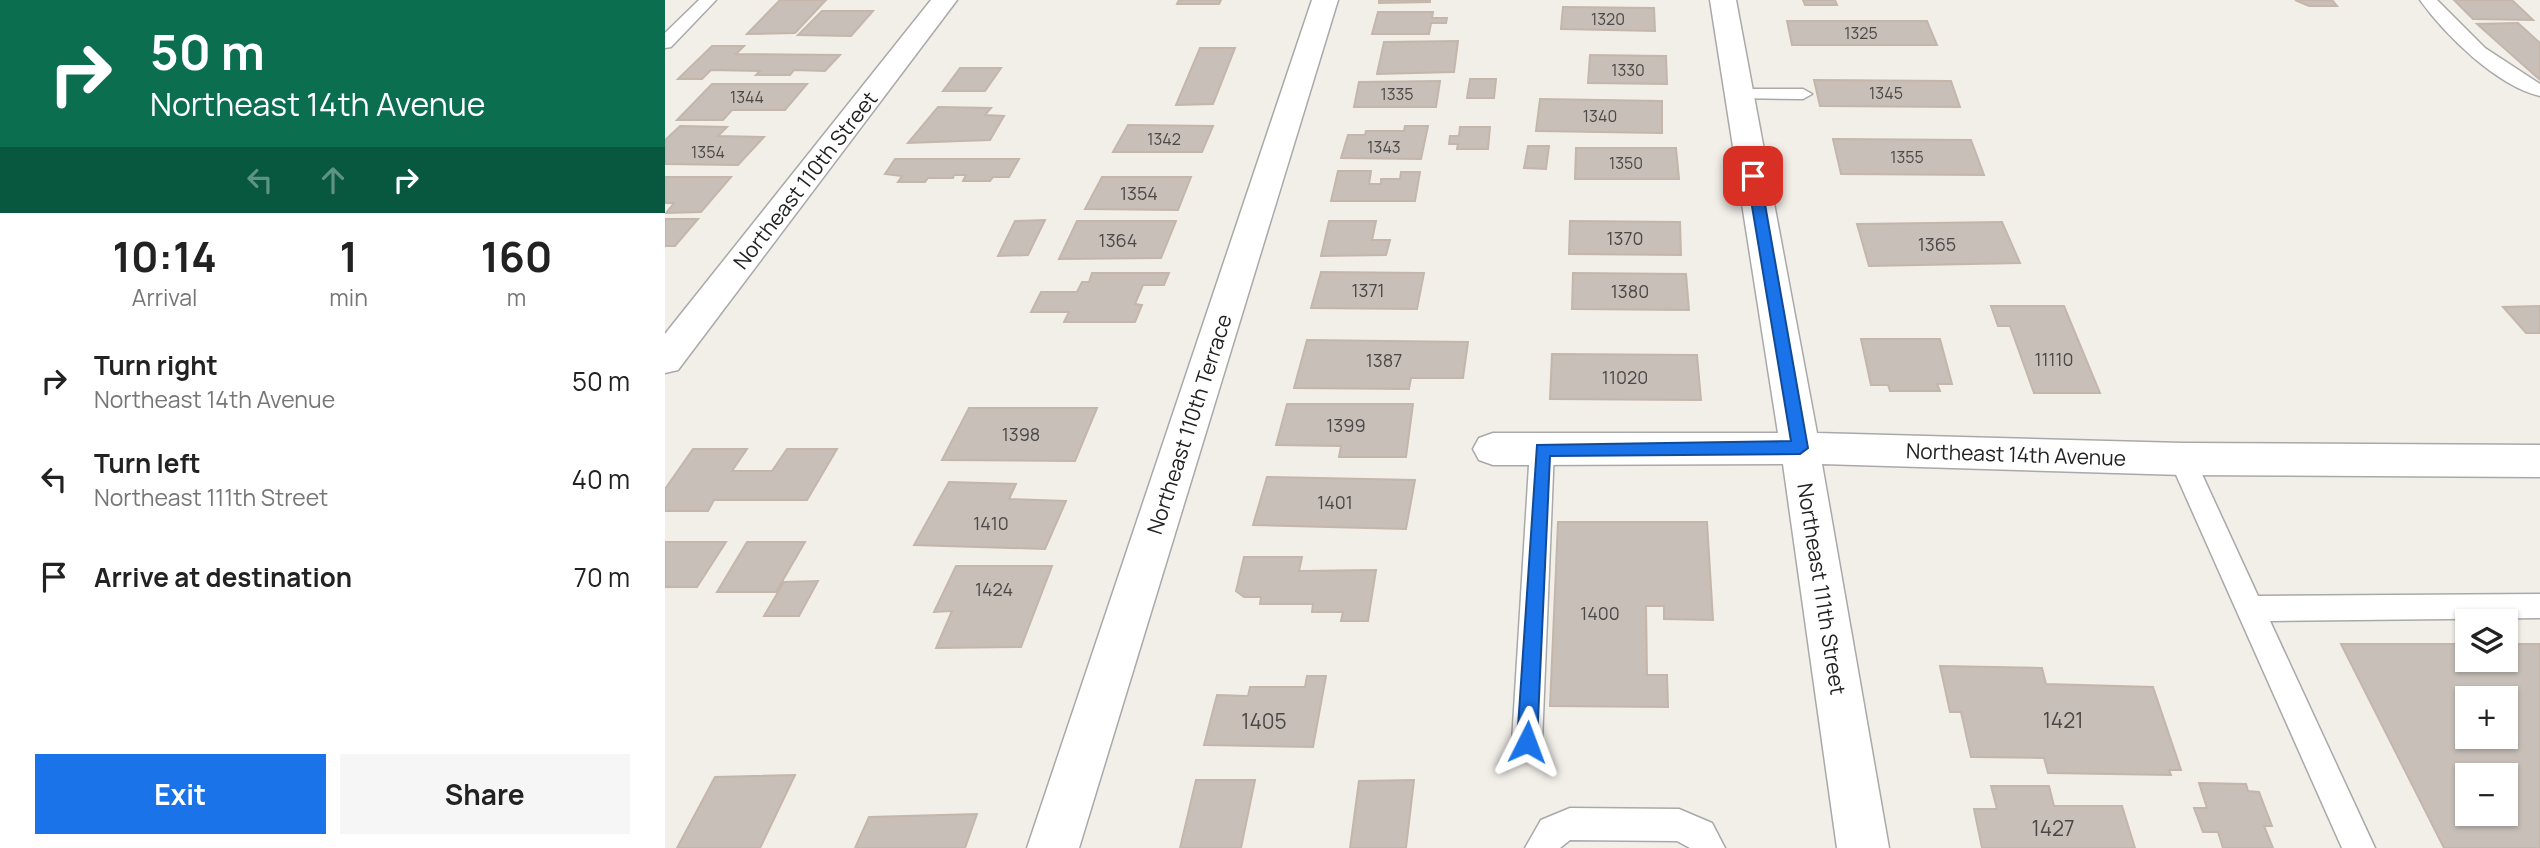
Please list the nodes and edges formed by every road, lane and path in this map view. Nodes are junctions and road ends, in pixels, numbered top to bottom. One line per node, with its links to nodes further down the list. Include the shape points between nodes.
1 (708, 0): 6 (lane)
2 (944, 0): 10 (street, Northeast 110th Street)
3 (1325, 0): 19 (street, Northeast 110th Terrace)
4 (1723, 0): 8 (street, Northeast 111th Street)
5 (2428, 0): 7 (lane, via 2449,27 2506,75)
6 (665, 43)
7 (2540, 91)
8 (1740, 94): 9 (lane); 11 (street, Northeast 111th Street)
9 (1803, 94)
10 (665, 360)
11 (1800, 448): 13 (street, Northeast 14th Avenue); 14 (street, Northeast 14th Avenue); 22 (street, Northeast 111th Street)
12 (1493, 449): 13 (street, Northeast 14th Avenue)
13 (1542, 449): 18 (lane)
14 (2182, 459): 15 (street, Northeast 14th Avenue); 17 (lane)
15 (2540, 461)
16 (2540, 606): 17 (lane)
17 (2250, 608): 23 (lane)
18 (1527, 742)
19 (1053, 848)
20 (1541, 848): 21 (lane, via 1552,831 1570,824 1679,825 1700,835)
21 (1709, 848)
22 (1863, 848)
23 (2359, 848)

